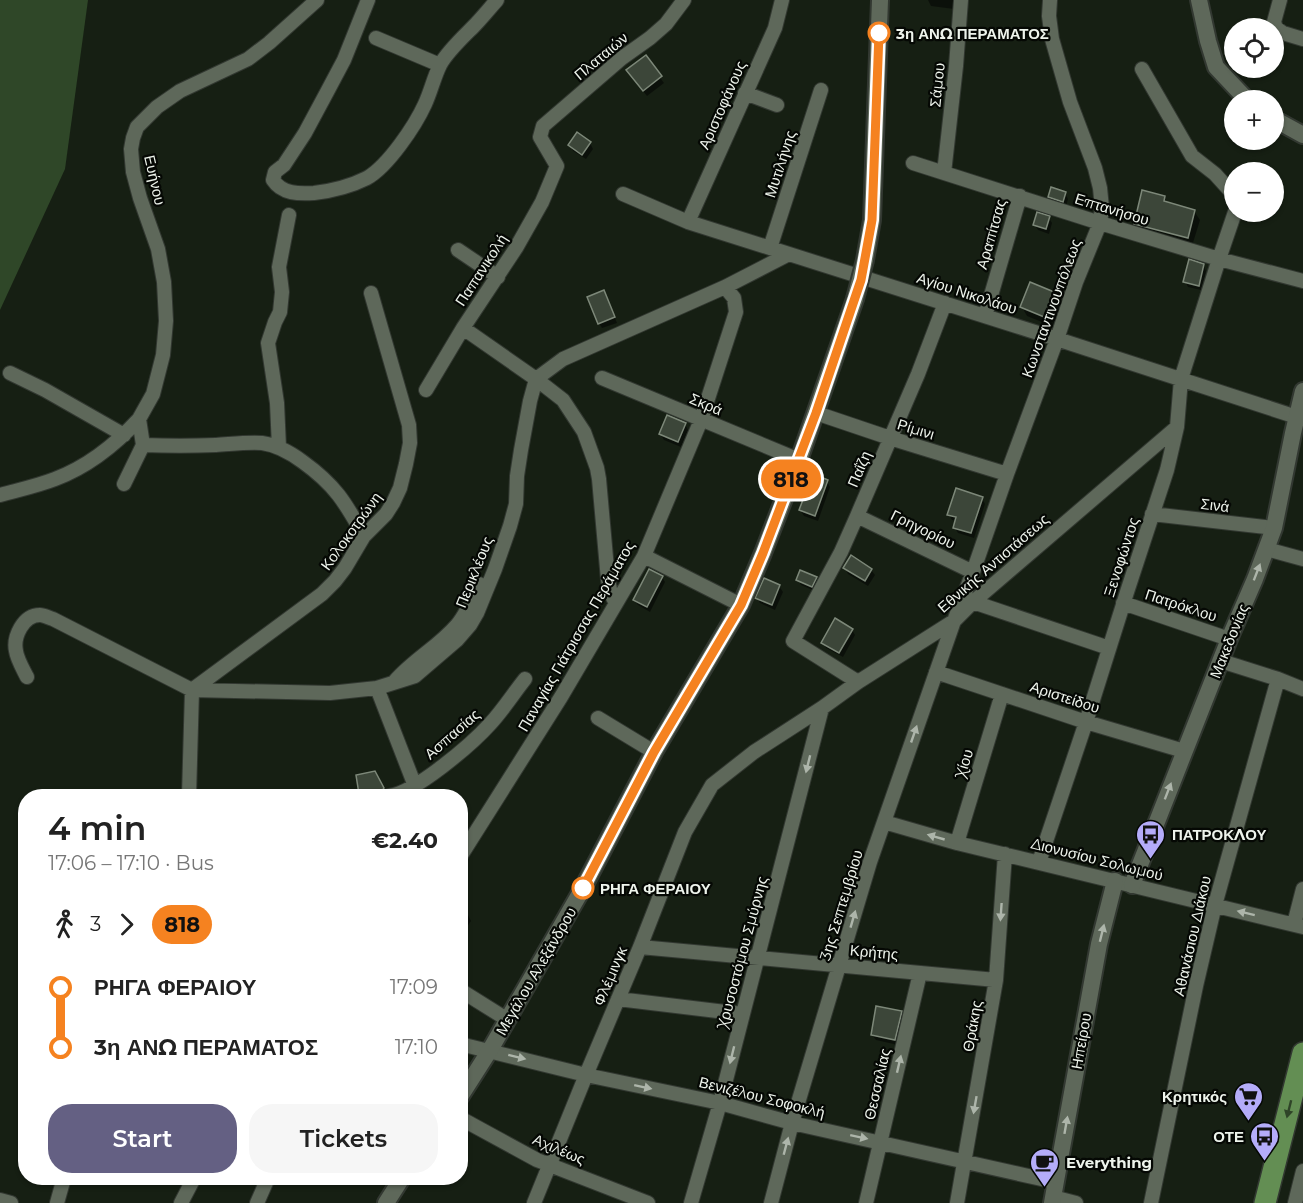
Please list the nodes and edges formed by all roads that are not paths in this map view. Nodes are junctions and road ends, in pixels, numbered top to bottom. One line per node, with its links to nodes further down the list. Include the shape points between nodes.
1 (317, 0): 51 (street, Ευήνου, via 248,59 180,91 137,127 131,149 134,172 158,249 166,321 164,355 153,394)
2 (368, 0): 13 (street, via 322,102 284,165 275,172 276,185 293,194 307,194 368,177 392,154 413,125)
3 (497, 0): 13 (street)
4 (684, 0): 22 (street, Πλαταιών, via 666,24 543,126 540,137)
5 (782, 0): 17 (street, Αριστοφάνους, via 775,28)
6 (880, 0): 49 (street, Μεγάλου Αλεξάνδρου, bridge, via 872,220 861,280)
7 (961, 0): 23 (street, Σάμου)
8 (1050, 0): 30 (street, Κωνσταντινουπόλεως, via 1052,39 1100,188)
9 (1199, 0): 16 (street, via 1216,67)
10 (1280, 0): 12 (street, via 1276,28)
11 (376, 38): 13 (street)
12 (1303, 39)
13 (440, 65)
14 (1142, 69): 24 (street, via 1192,156)
15 (821, 90): 31 (street, Μυτιλήνης)
16 (1238, 90)
17 (745, 93): 18 (street); 28 (street, Αριστοφάνους)
18 (777, 105)
19 (1284, 125): 20 (street)
20 (1303, 135)
21 (913, 164): 23 (street, Επτανήσου)
22 (557, 166): 35 (street, Παπανικολή, via 542,202)
23 (944, 173): 26 (street, Επτανήσου)
24 (1224, 184)
25 (623, 194): 28 (street, Αγίου Νικολάου)
26 (1020, 196): 30 (street, Επτανήσου); 40 (street, Αραπίτσας)
27 (289, 215): 57 (street, via 279,267 280,312 268,343)
28 (688, 222): 31 (street, Αγίου Νικολάου)
29 (1232, 222): 34 (street, Ξενοφώντος)
30 (1100, 223): 34 (street, Επτανήσου); 42 (street, Κωνσταντινουπόλεως)
31 (770, 248): 33 (street, Αγίου Νικολάου)
32 (458, 250): 35 (street)
33 (789, 254): 37 (street); 39 (street, Αγίου Νικολάου)
34 (1219, 259): 36 (street, Επτανήσου); 46 (street, Ξενοφώντος)
35 (498, 277): 41 (street, Παπανικολή)
36 (1303, 281)
37 (724, 287): 44 (street, via 563,359); 52 (street, Παναγίας Γιάτρισσας Περάματος, via 734,298 736,312)
38 (371, 293): 65 (street, Κολοκοτρώνη, via 409,425 410,443 393,503)
39 (945, 303): 40 (street, Αγίου Νικολάου); 55 (street, Παΐζη)
40 (985, 316): 42 (street, Αγίου Νικολάου)
41 (463, 328): 44 (street); 47 (street, Παπανικολή)
42 (1057, 339): 46 (street, Αγίου Νικολάου); 59 (street, Κωνσταντινουπόλεως)
43 (10, 373): 54 (street)
44 (536, 378): 71 (street, via 563,400 584,432 597,468 608,580); 83 (street, Περικλέους, via 517,476 516,504 477,612 457,640 424,670)
45 (602, 378): 52 (street, Σκρά)
46 (1181, 379): 50 (street, Αγίου Νικολάου); 53 (street, Ξενοφώντος)
47 (426, 390)
48 (1303, 391): 50 (street, Μακεδονίας)
49 (816, 413): 55 (street, Ρίμινι); 58 (street, Μεγάλου Αλεξάνδρου)
50 (1300, 418): 64 (street, Μακεδονίας)
51 (139, 419): 54 (street, Ευήνου); 56 (street)
52 (700, 420): 58 (street, Σκρά); 67 (street, Παναγίας Γιάτρισσας Περάματος)
53 (1177, 427): 62 (street, Ξενοφώντος); 70 (street, Εθνικής Αντιστάσεως)
54 (124, 435): 61 (street, Ευήνου, via 69,473)
55 (890, 438): 59 (street, Ρίμινι); 63 (street, Παΐζη)
56 (143, 445): 57 (street, via 263,443); 60 (street)
57 (279, 447): 65 (street, via 334,488)
58 (799, 460): 73 (street, Μεγάλου Αλεξάνδρου)
59 (1007, 474): 69 (street, Κωνσταντινουπόλεως)
60 (124, 484)
61 (0, 495)
62 (1152, 514): 64 (street, Σινά); 72 (street, Ξενοφώντος)
63 (857, 516): 69 (street, Γρηγορίου); 82 (street, Παΐζη, via 793,641)
64 (1274, 528): 66 (street, Μακεδονίας)
65 (364, 536): 85 (street, Κολοκοτρώνη, via 345,568 322,594)
66 (1266, 549): 68 (street); 75 (street, Μακεδονίας, one-way to 66)
67 (644, 556): 71 (street, Παναγίας Γιάτρισσας Περάματος); 73 (street)
68 (1303, 559)
69 (974, 572): 74 (street, Κωνσταντινουπόλεως)
70 (973, 602): 74 (street, Εθνικής Αντιστάσεως); 76 (street)
71 (616, 603): 98 (street, Παναγίας Γιάτρισσας Περάματος)
72 (1123, 603): 75 (street, Πατρόκλου); 76 (street, Ξενοφώντος)
73 (741, 605): 91 (street, Μεγάλου Αλεξάνδρου)
74 (954, 621): 78 (street, 3ης Σεπτεμβρίου); 82 (street, Εθνικής Αντιστάσεως)
75 (1229, 639): 77 (street, Μακεδονίας)
76 (1109, 648): 89 (street, Ξενοφώντος)
77 (1221, 661): 81 (street); 90 (street, Μακεδονίας)
78 (936, 672): 86 (street, Αριστείδου); 96 (street, 3ης Σεπτεμβρίου, one-way to 78)
79 (27, 677): 85 (street, Περικλέους, via 16,652 16,640 21,626 40,615)
80 (525, 679): 93 (street, Ασπασίας, via 490,724)
81 (1278, 679): 84 (street); 104 (street, Αθανάσιου Διάκου)
82 (858, 681): 87 (street, Εθνικής Αντιστάσεως)
83 (377, 688): 85 (street, Περικλέους, via 330,693); 93 (street)
84 (1303, 689)
85 (192, 690): 94 (street)
86 (1002, 694): 89 (street, Αριστείδου); 97 (street, Χίου)
87 (822, 708): 92 (street, Εθνικής Αντιστάσεως); 107 (street, Χρυσοστόμου Σμύρνης, one-way to 107)
88 (598, 718): 91 (street)
89 (1086, 722): 90 (street, Αριστείδου); 100 (street, Ξενοφώντος)
90 (1184, 751): 102 (street, Μακεδονίας, one-way to 90)
91 (654, 752): 114 (street, Μεγάλου Αλεξάνδρου)
92 (730, 770): 106 (street, Φλέμινγκ, via 712,785 685,832)
93 (415, 786): 95 (street, Ασπασίας)
94 (189, 789)
95 (409, 789)
96 (884, 822): 97 (street, Διονυσίου Σολωμού, one-way to 96); 108 (street, 3ης Σεπτεμβρίου, one-way to 96)
97 (957, 843): 99 (street, Διονυσίου Σολωμού)
98 (468, 844)
99 (1005, 854): 100 (street, Διονυσίου Σολωμού); 110 (street, Θράκης, one-way to 110)
100 (1039, 862): 101 (street, Διονυσίου Σολωμού)
101 (1115, 881): 102 (street, Διονυσίου Σολωμού); 131 (street, Ηπείρου, one-way to 101, via 1099,944)
102 (1132, 885): 104 (street, Διονυσίου Σολωμού)
103 (1303, 889): 105 (street)
104 (1215, 905): 105 (street, Διονυσίου Σολωμού, one-way to 104); 145 (street, Αθανάσιου Διάκου)
105 (1299, 925)
106 (640, 946): 107 (street, Κρήτης); 112 (street, Φλέμινγκ)
107 (758, 958): 108 (street, Κρήτης); 113 (street, Χρυσοστόμου Σμύρνης)
108 (840, 965): 109 (street, Κρήτης); 122 (street, 3ης Σεπτεμβρίου)
109 (920, 973): 110 (street, Κρήτης); 123 (street, Θεσσαλίας, one-way to 109)
110 (996, 980): 124 (street, Θράκης, one-way to 124)
111 (468, 995): 114 (street)
112 (618, 999): 113 (street); 118 (street, Φλέμινγκ)
113 (742, 1014): 120 (street, Χρυσοστόμου Σμύρνης, one-way to 120)
114 (508, 1020): 116 (street, Μεγάλου Αλεξάνδρου)
115 (468, 1046): 116 (street, Βενιζέλου Σοφοκλή)
116 (490, 1050): 118 (street, Βενιζέλου Σοφοκλή, one-way to 118); 119 (street, Μεγάλου Αλεξάνδρου)
117 (1303, 1053): 146 (main road, one-way to 146)
118 (586, 1075): 120 (street, Βενιζέλου Σοφοκλή, one-way to 120); 125 (street, Φλέμινγκ)
119 (468, 1084)
120 (720, 1103): 122 (street, Βενιζέλου Σοφοκλή); 140 (street, Χρυσοστόμου Σμύρνης)
121 (468, 1122): 125 (street, Αχιλέως)
122 (792, 1123): 123 (street, Βενιζέλου Σοφοκλή, one-way to 123); 141 (street, 3ης Σεπτεμβρίου, one-way to 122)
123 (880, 1142): 124 (street, Βενιζέλου Σοφοκλή); 142 (street, Θεσσαλίας)
124 (965, 1162): 131 (street, Βενιζέλου Σοφοκλή); 143 (street, Θράκης)
125 (550, 1164): 138 (street, Φλέμινγκ); 139 (street, Αχιλέως)
126 (1303, 1171): 147 (street)
127 (62, 1185): 134 (street)
128 (190, 1185): 135 (street)
129 (265, 1185): 136 (street)
130 (398, 1185): 137 (street)
131 (1053, 1194): 144 (street, Βενιζέλου Σοφοκλή)
132 (0, 1200): 133 (street)
133 (11, 1203)
134 (57, 1203)
135 (181, 1203)
136 (256, 1203)
137 (386, 1203)
138 (534, 1203)
139 (648, 1203)
140 (691, 1203)
141 (771, 1203)
142 (867, 1203)
143 (957, 1203)
144 (1076, 1203)
145 (1151, 1203)
146 (1265, 1203)
147 (1295, 1203)

